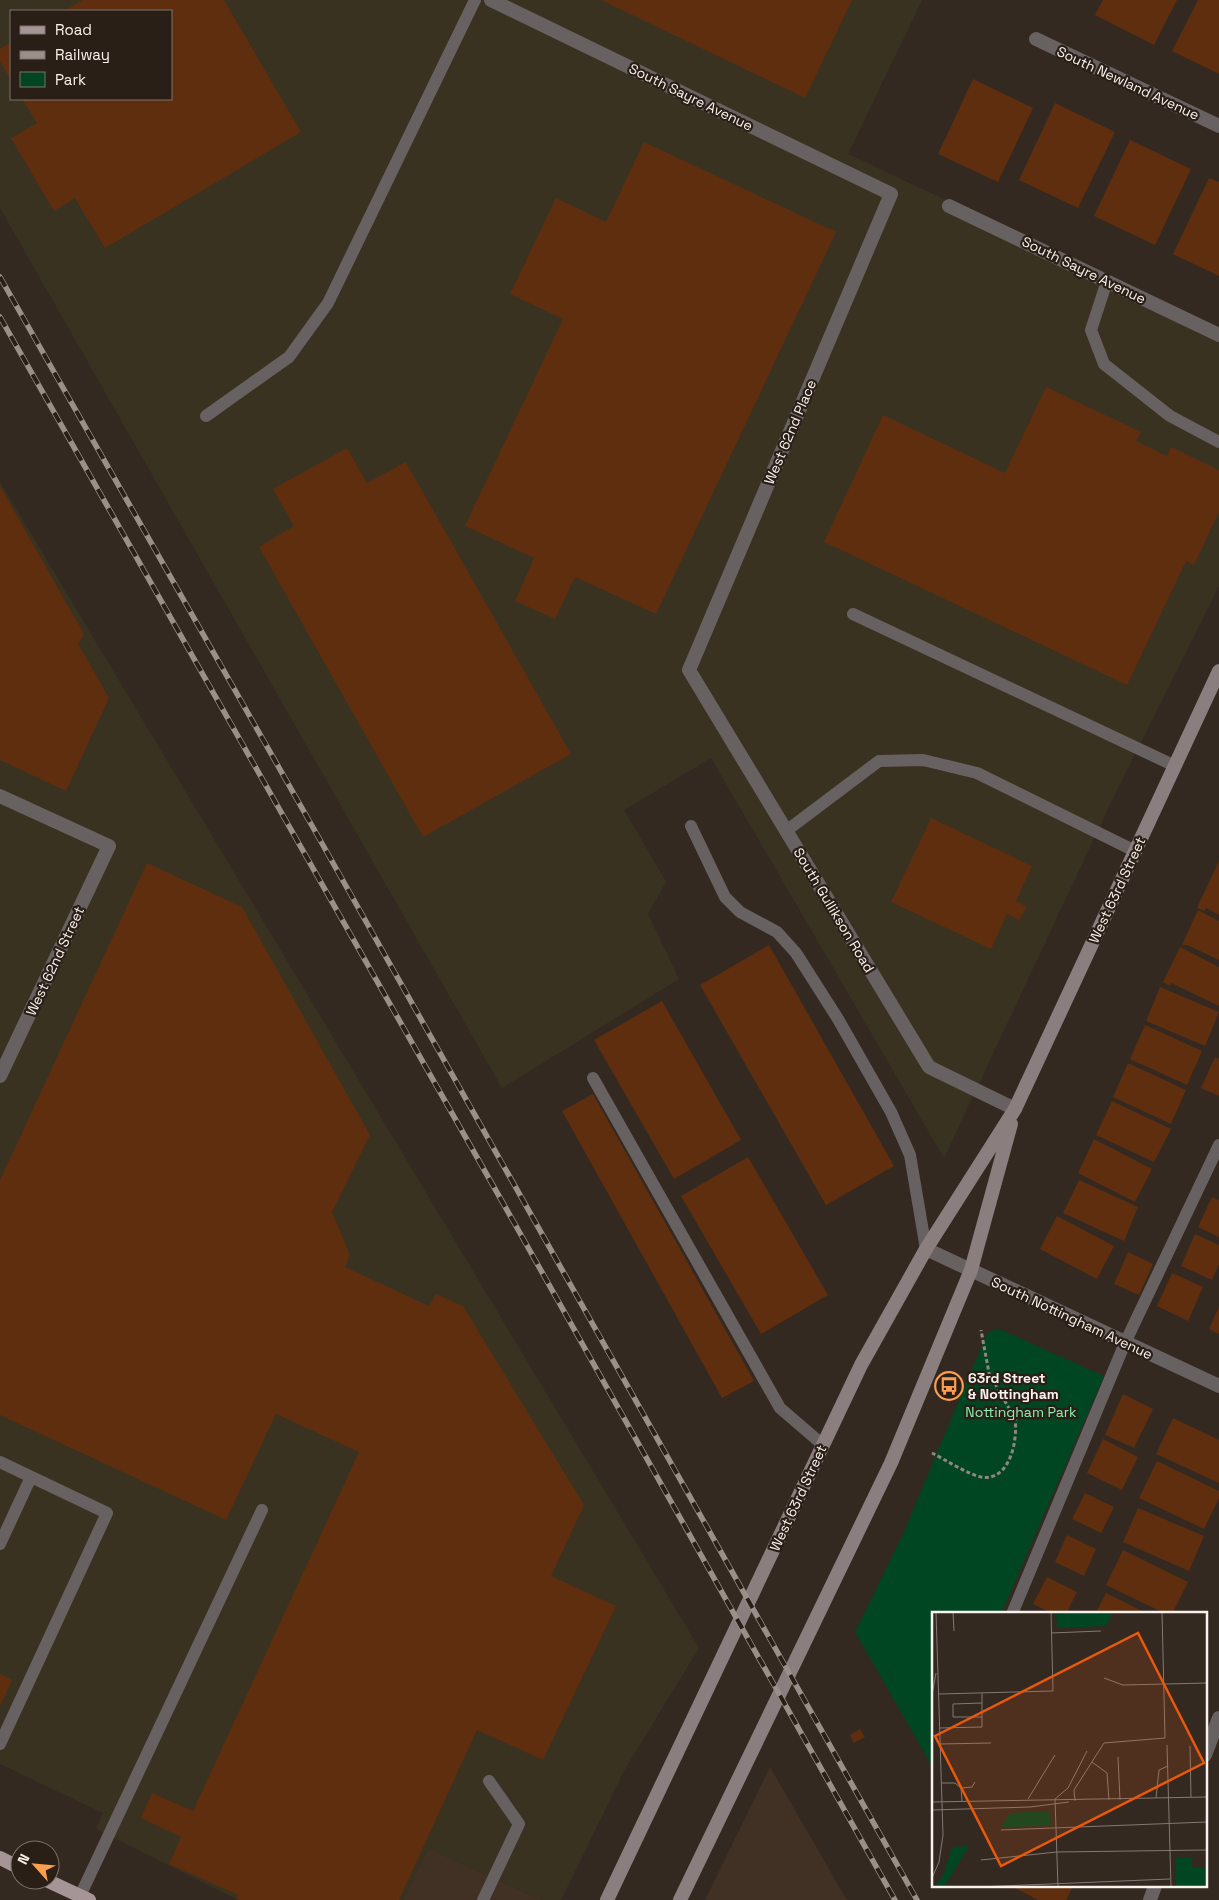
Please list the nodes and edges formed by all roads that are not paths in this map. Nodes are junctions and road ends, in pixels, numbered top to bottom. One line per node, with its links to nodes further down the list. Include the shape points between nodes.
1 (475, 0): 9 (lane, via 328,303 289,356)
2 (492, 0): 5 (street, South Sayre Avenue)
3 (1036, 39): 4 (street, South Newland Avenue)
4 (1219, 126)
5 (891, 194): 12 (street, West 62nd Place)
6 (948, 206): 7 (street, South Sayre Avenue)
7 (1107, 281): 8 (street, South Sayre Avenue); 10 (lane, via 1091,330 1104,364 1170,416)
8 (1219, 335)
9 (206, 416)
10 (1219, 442)
11 (853, 614): 14 (lane)
12 (689, 670): 17 (street, South Gullikson Road)
13 (1219, 671): 14 (main road, West 63rd Street)
14 (1175, 766): 18 (main road, West 63rd Street)
15 (0, 796): 19 (street, West 62nd Street, via 109,846)
16 (691, 826): 23 (lane, via 725,897 740,912 777,932 796,953 891,1112 910,1155)
17 (786, 831): 18 (lane, via 879,761 923,760 978,773); 21 (street, South Gullikson Road, via 929,1067)
18 (1135, 851): 21 (main road, West 63rd Street)
19 (0, 1076)
20 (593, 1078): 27 (lane, via 780,1408)
21 (1015, 1109): 23 (main road, West 63rd Street); 24 (main road, West 63rd Street)
22 (1219, 1145): 25 (lane)
23 (926, 1249): 24 (street, South Nottingham Avenue); 27 (main road, West 63rd Street, via 861,1365)
24 (970, 1270): 25 (street, South Nottingham Avenue); 42 (main road, West 63rd Street, via 891,1464)
25 (1125, 1343): 26 (street, South Nottingham Avenue); 32 (lane)
26 (1219, 1386)
27 (823, 1445): 41 (main road, West 63rd Street)
28 (0, 1462): 29 (lane)
29 (31, 1477): 31 (lane); 34 (lane, via 106,1513)
30 (262, 1510): 39 (lane)
31 (0, 1544)
32 (1013, 1612)
33 (1219, 1718): 35 (street)
34 (0, 1744)
35 (1206, 1752)
36 (489, 1781): 40 (lane, via 519,1824)
37 (60, 1887): 39 (main road)
38 (1154, 1888): 43 (street)
39 (84, 1898)
40 (483, 1900)
41 (607, 1900)
42 (680, 1900)
43 (1150, 1900)

